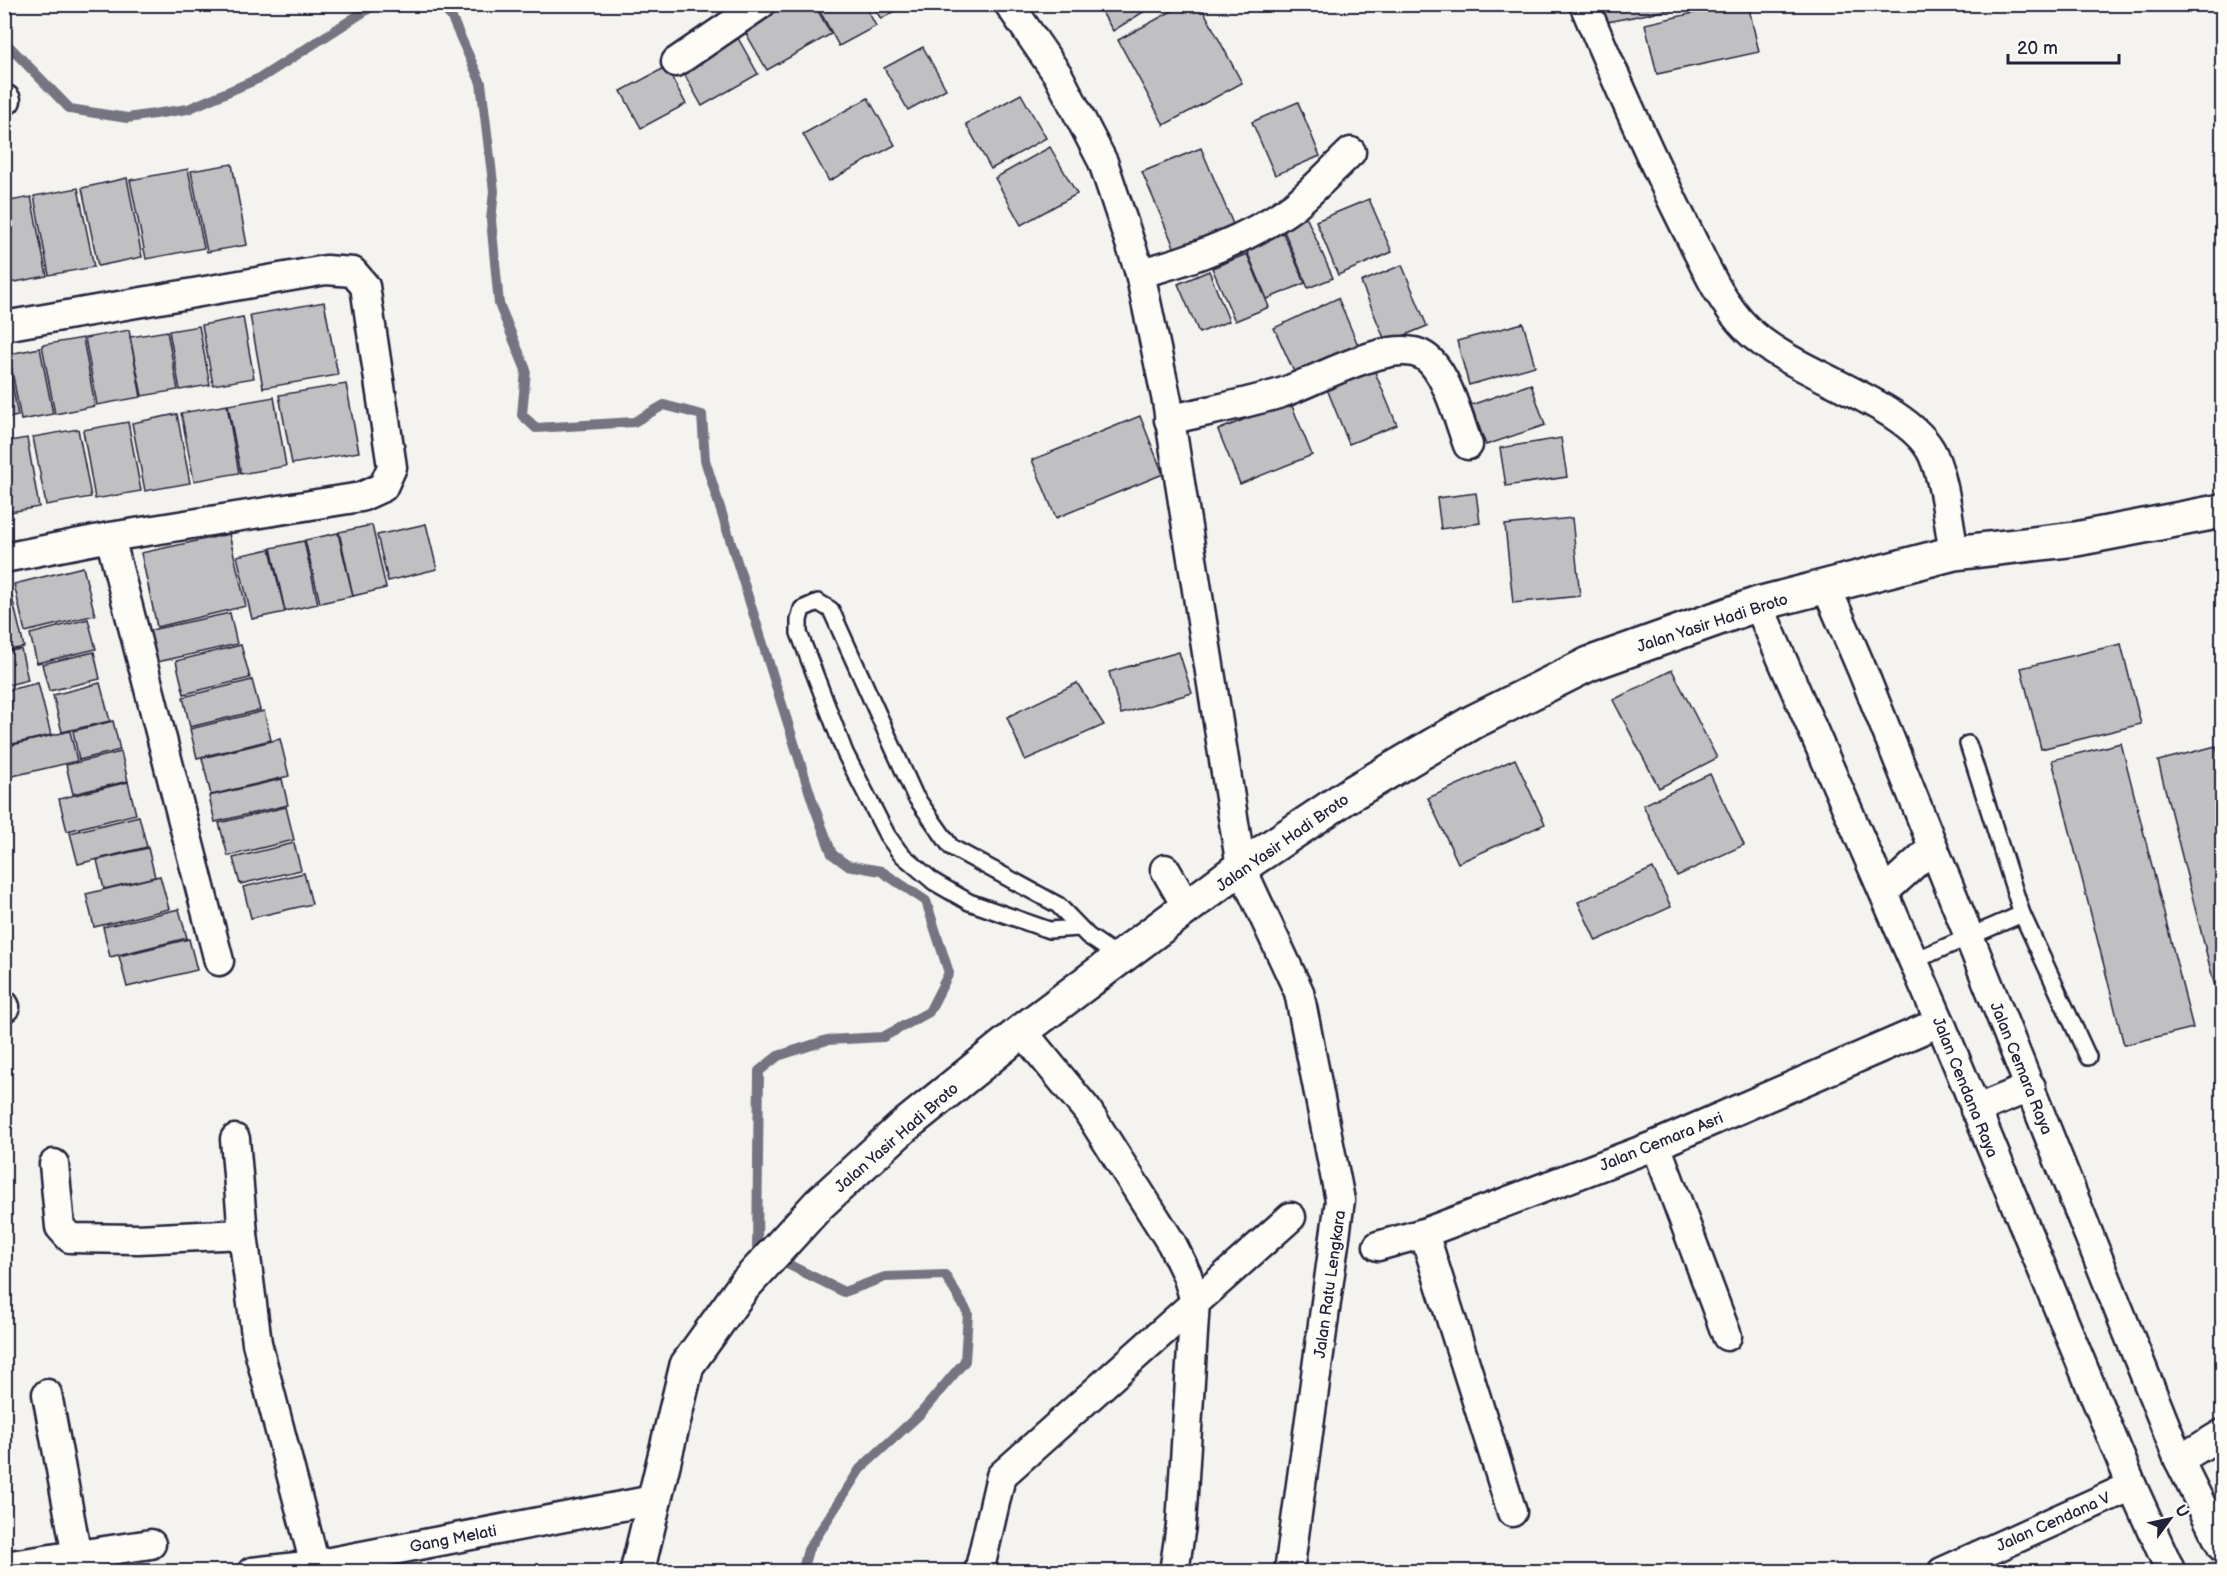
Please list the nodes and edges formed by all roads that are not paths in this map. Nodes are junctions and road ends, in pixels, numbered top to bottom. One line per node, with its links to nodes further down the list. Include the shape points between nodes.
1 (761, 4): 4 (street)
2 (1009, 4): 6 (street, Jalan Ratu Lengkara, via 1058,75 1103,162)
3 (1584, 4): 12 (street, via 1639,133 1718,292 1747,329 1791,362 1892,413 1923,438 1939,473)
4 (676, 62)
5 (1351, 152): 6 (street, via 1294,205 1266,223 1182,263)
6 (1140, 273): 8 (street, Jalan Ratu Lengkara)
7 (4, 326): 11 (street, via 326,270 353,272 365,286 392,467 382,487 361,497)
8 (1169, 420): 9 (street, via 1281,393 1376,355 1410,350 1425,356 1440,373); 18 (street, Jalan Ratu Lengkara)
9 (1468, 445)
10 (2223, 511): 12 (street, Jalan Yasir Hadi Broto, via 2076,539)
11 (110, 537): 13 (street); 26 (street)
12 (1954, 553): 14 (street, Jalan Yasir Hadi Broto)
13 (4, 558)
14 (1826, 586): 15 (street, Jalan Yasir Hadi Broto); 17 (street, Jalan Cemara Raya)
15 (1758, 604): 18 (street, Jalan Yasir Hadi Broto, via 1589,664 1483,717 1352,794); 20 (street, Jalan Cendana Raya)
16 (1968, 744): 22 (lane)
17 (1933, 847): 20 (street); 24 (street, Jalan Cemara Raya)
18 (1241, 867): 21 (street, Jalan Yasir Hadi Broto); 57 (street, Jalan Ratu Lengkara, via 1299,992 1340,1200)
19 (1165, 869): 21 (street)
20 (1884, 892): 27 (street, Jalan Cendana Raya)
21 (1188, 909): 25 (street, Jalan Yasir Hadi Broto)
22 (2022, 914): 24 (lane); 30 (lane)
23 (1079, 928): 23 (lane, via 1049,930 969,902 934,882 900,853 887,836 845,753 800,633 802,609 818,602 831,610 915,796 951,848 1058,905); 25 (lane)
24 (1968, 937): 27 (lane); 31 (street, Jalan Cemara Raya)
25 (1122, 959): 29 (street, Jalan Yasir Hadi Broto)
26 (219, 961)
27 (1913, 961): 28 (street, Jalan Cendana Raya)
28 (1940, 1022): 32 (street, Jalan Cendana Raya); 34 (street, Jalan Cemara Asri)
29 (1022, 1031): 40 (street, via 1087,1110 1172,1244); 46 (street, Jalan Yasir Hadi Broto, via 902,1128 819,1204 743,1287 687,1365)
30 (2088, 1057)
31 (2031, 1087): 32 (street); 44 (street, Jalan Cemara Raya)
32 (1975, 1110): 45 (street, Jalan Cendana Raya)
33 (235, 1139): 38 (street)
34 (1656, 1145): 37 (street, Jalan Cemara Asri); 41 (street)
35 (54, 1164): 38 (street, via 60,1227 70,1238)
36 (1291, 1217): 40 (street)
37 (1424, 1233): 39 (street, Jalan Cemara Asri); 47 (street)
38 (243, 1234): 51 (street, via 257,1343)
39 (1378, 1246)
40 (1195, 1302): 55 (street, via 1001,1476); 56 (street, via 1181,1525)
41 (1727, 1336)
42 (47, 1394): 50 (street)
43 (2223, 1434): 44 (street)
44 (2179, 1460): 49 (street, Jalan Cemara Raya)
45 (2132, 1486): 58 (street, Jalan Cendana V); 59 (street, Jalan Cendana Raya)
46 (653, 1500): 51 (street, Gang Melati); 54 (street, Jalan Yasir Hadi Broto)
47 (1512, 1512)
48 (151, 1544): 50 (street)
49 (2223, 1547)
50 (77, 1556): 52 (street)
51 (315, 1565): 53 (street, Gang Melati)
52 (4, 1566)
53 (252, 1572)
54 (637, 1572)
55 (979, 1572)
56 (1174, 1572)
57 (1289, 1572)
58 (1942, 1572)
59 (2171, 1572)

